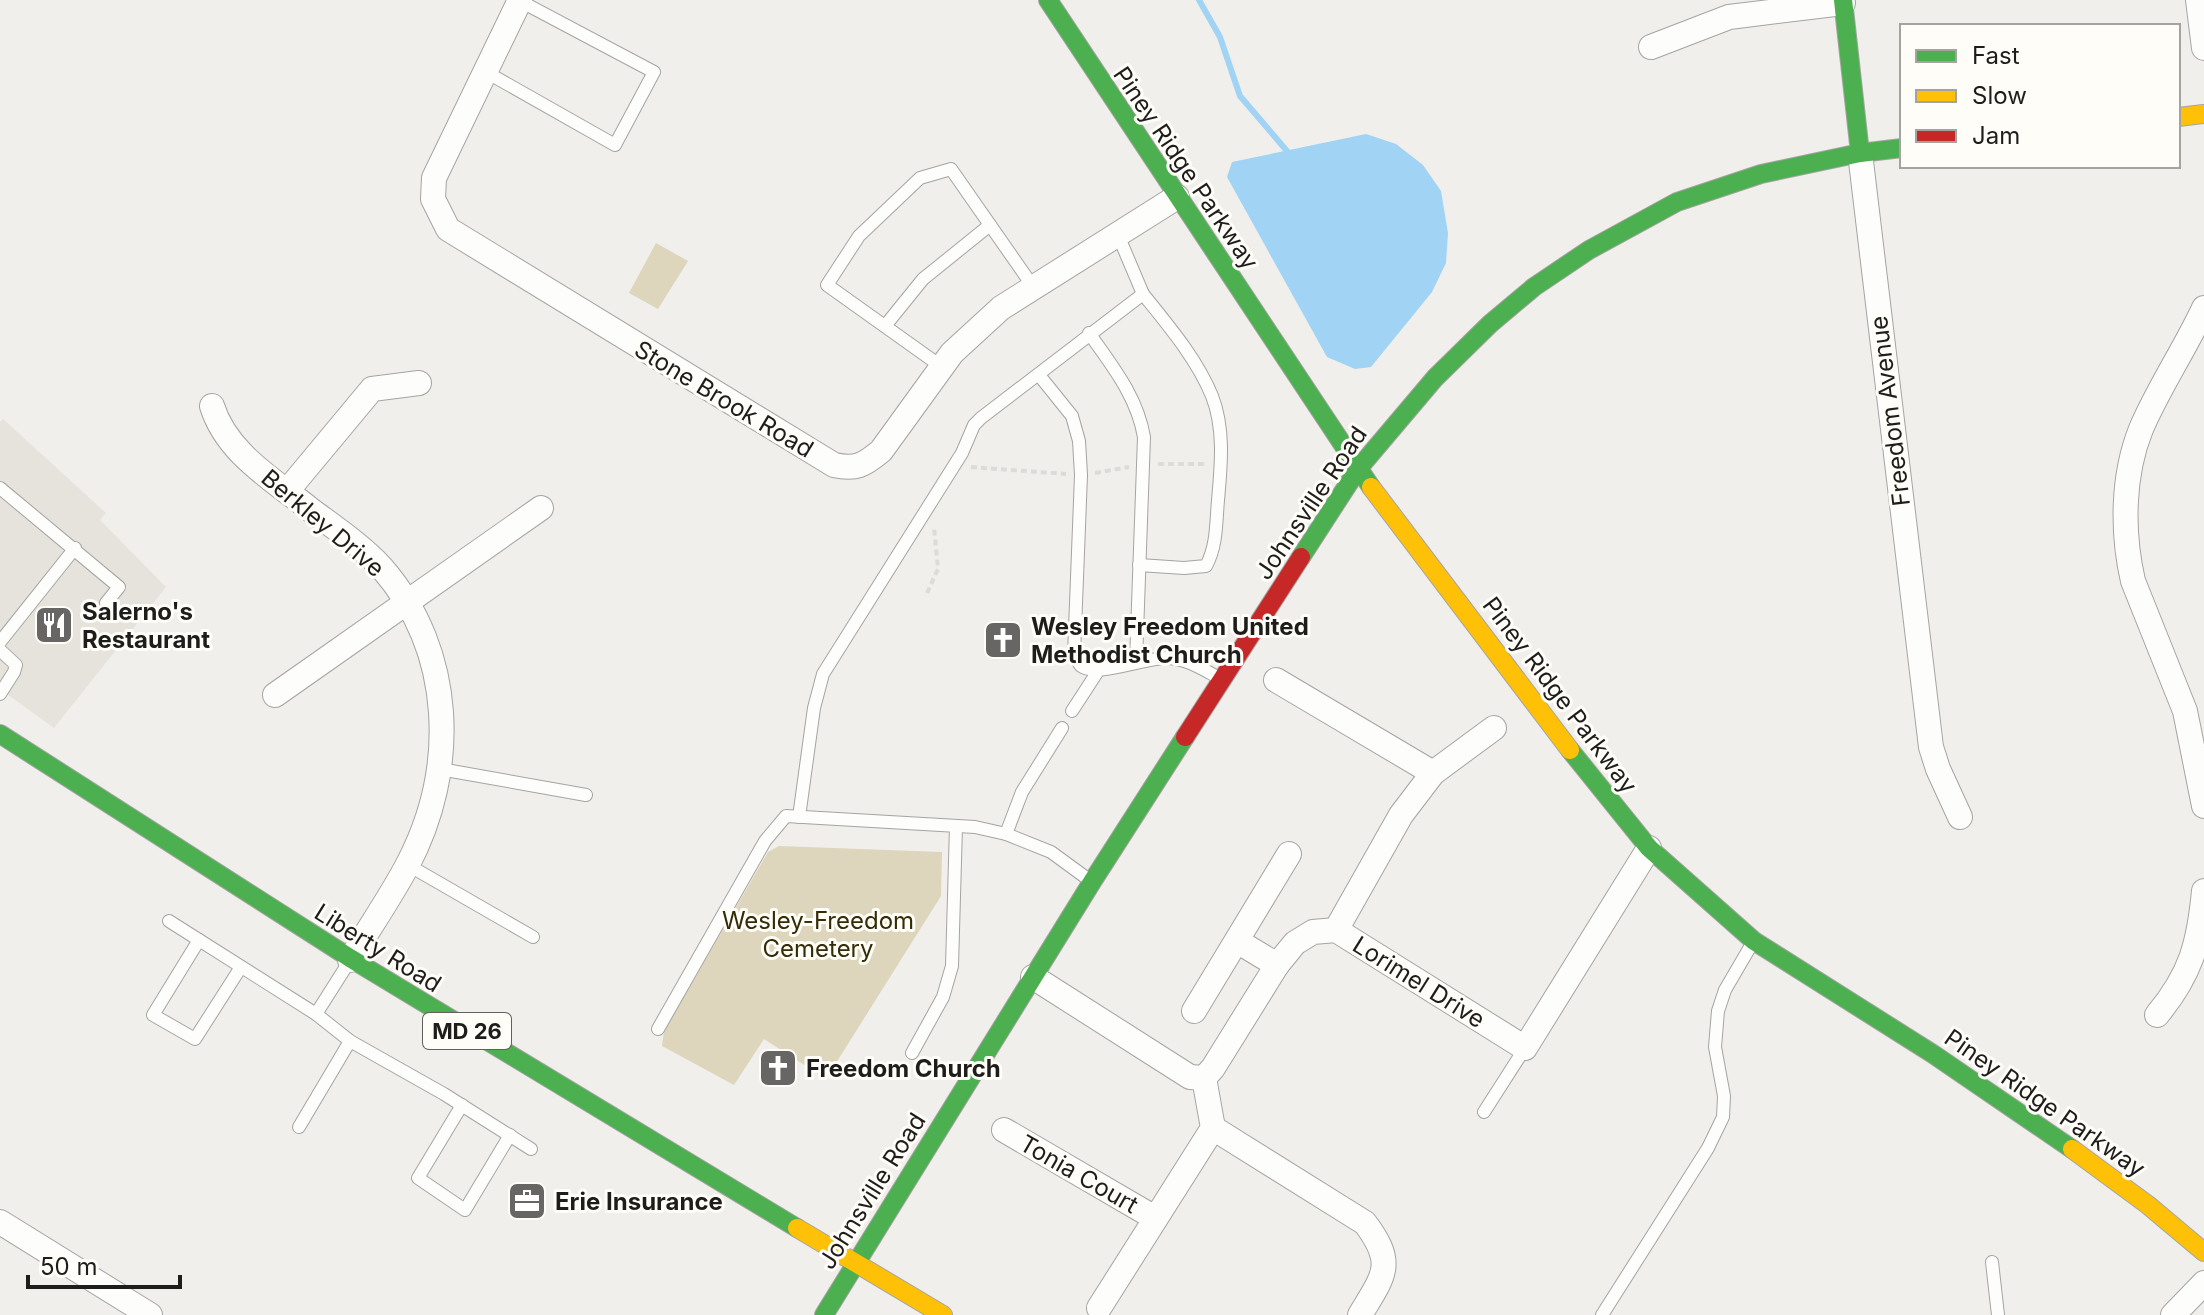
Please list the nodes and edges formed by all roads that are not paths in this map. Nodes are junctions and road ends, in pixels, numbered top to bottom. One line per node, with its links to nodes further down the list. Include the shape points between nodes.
1 (520, 0): 7 (street, Stone Brook Road); 7 (lane, via 654,72 615,145)
2 (1048, 0): 12 (street, Piney Ridge Parkway)
3 (2198, 0): 6 (street)
4 (1843, 1): 5 (street, via 1729,17); 11 (street, Freedom Avenue)
5 (1651, 47)
6 (2204, 48)
7 (486, 72): 20 (street, Stone Brook Road, via 434,178 433,199 448,229 834,465 866,463 881,451)
8 (2204, 114): 9 (street)
9 (2180, 117)
10 (1900, 148): 11 (street, Johnsville Road)
11 (1860, 153): 24 (street, Johnsville Road, via 1761,174 1677,202 1589,250 1490,324 1435,378); 49 (street, Freedom Avenue, via 1931,747)
12 (1177, 197): 14 (street, Stone Brook Road); 24 (street, Piney Ridge Parkway)
13 (990, 225): 15 (lane); 18 (lane, via 923,279); 18 (lane, via 951,169 920,178 859,236 827,285)
14 (1118, 235): 15 (street, Stone Brook Road); 16 (lane)
15 (1034, 288): 20 (street, Stone Brook Road, via 1001,308)
16 (1143, 294): 19 (lane); 29 (lane, via 1174,332 1212,396 1221,464 1214,552 1206,566)
17 (2204, 308): 47 (street, via 2141,430 2133,454 2126,524 2133,581 2185,711)
18 (885, 326): 20 (lane)
19 (1089, 333): 21 (lane); 29 (lane, via 1140,415 1144,437)
20 (942, 367)
21 (1039, 375): 35 (lane, via 1072,416 1079,441 1074,655 1082,667); 48 (lane, via 974,425 962,453 823,674)
22 (419, 383): 26 (street, via 372,389)
23 (212, 406): 26 (street, Berkley Drive, via 227,438)
24 (1358, 469): 36 (street, Johnsville Road); 52 (street, Piney Ridge Parkway)
25 (0, 488): 28 (lane)
26 (288, 490): 31 (street, Berkley Drive, via 382,569)
27 (541, 508): 31 (street)
28 (75, 548): 30 (lane, via 119,587); 32 (lane)
29 (1139, 565): 34 (lane)
30 (106, 603)
31 (406, 603): 39 (street); 44 (street, Berkley Drive, via 436,676 443,739)
32 (0, 642)
33 (0, 650): 38 (lane, via 16,665)
34 (1136, 661): 35 (lane); 36 (lane, via 1184,659)
35 (1098, 671): 40 (lane)
36 (1223, 680): 55 (street, Johnsville Road)
37 (1276, 680): 45 (street)
38 (0, 694)
39 (275, 695)
40 (1072, 711)
41 (1062, 728): 51 (lane, via 1022,792)
42 (1494, 728): 45 (street)
43 (0, 734): 64 (street, Liberty Road / MD 26)
44 (440, 769): 46 (lane); 54 (street, Berkley Drive)
45 (1433, 773): 58 (street, via 1401,815)
46 (586, 795)
47 (2204, 806)
48 (799, 817): 50 (lane); 71 (lane, via 786,816 765,841)
49 (1960, 817)
50 (956, 826): 51 (lane); 74 (lane, via 952,966 943,997)
51 (1006, 834): 55 (lane, via 1051,852)
52 (1649, 848): 62 (street, Piney Ridge Parkway); 73 (street)
53 (1289, 854): 61 (street)
54 (408, 865): 59 (lane); 64 (street, Berkley Drive)
55 (1092, 882): 67 (street, Johnsville Road)
56 (2204, 901): 63 (street)
57 (169, 921): 60 (lane)
58 (1336, 930): 65 (street, Lorimel Drive, via 1313,932 1295,943); 73 (street, Lorimel Drive)
59 (533, 937)
60 (199, 940): 66 (lane); 66 (lane, via 153,1015 195,1039)
61 (1237, 941): 65 (street); 68 (street)
62 (1754, 941): 85 (street, Piney Ridge Parkway, via 2030,1119); 94 (lane, via 1718,1011 1715,1047 1723,1117)
63 (2199, 951): 70 (street)
64 (350, 960): 69 (lane); 87 (street, Liberty Road / MD 26)
65 (1277, 965): 75 (street, Lorimel Drive)
66 (241, 967): 69 (lane)
67 (1033, 977): 75 (street, via 1190,1077); 87 (street, Johnsville Road)
68 (1194, 1011)
69 (316, 1014): 72 (lane)
70 (2157, 1015)
71 (658, 1029)
72 (350, 1041): 76 (lane); 78 (lane)
73 (1525, 1048): 77 (lane)
74 (912, 1053)
75 (1204, 1078): 79 (street)
76 (462, 1105): 81 (lane); 81 (lane, via 418,1178 465,1210)
77 (1484, 1112)
78 (299, 1127)
79 (1213, 1128): 83 (street, Tonia Court); 93 (street, via 1365,1223 1385,1258 1379,1284)
80 (1004, 1130): 83 (street, Tonia Court)
81 (510, 1135): 82 (lane)
82 (531, 1149)
83 (1155, 1218): 89 (street, Tonia Court)
84 (0, 1222): 90 (street)
85 (2204, 1252)
86 (1992, 1262): 95 (lane)
87 (855, 1263): 91 (street, Johnsville Road); 92 (street, Liberty Road / MD 26)
88 (2204, 1283): 96 (street)
89 (1099, 1308)
90 (150, 1315)
91 (824, 1315)
92 (943, 1315)
93 (1360, 1315)
94 (1602, 1315)
95 (1998, 1315)
96 (2173, 1315)

